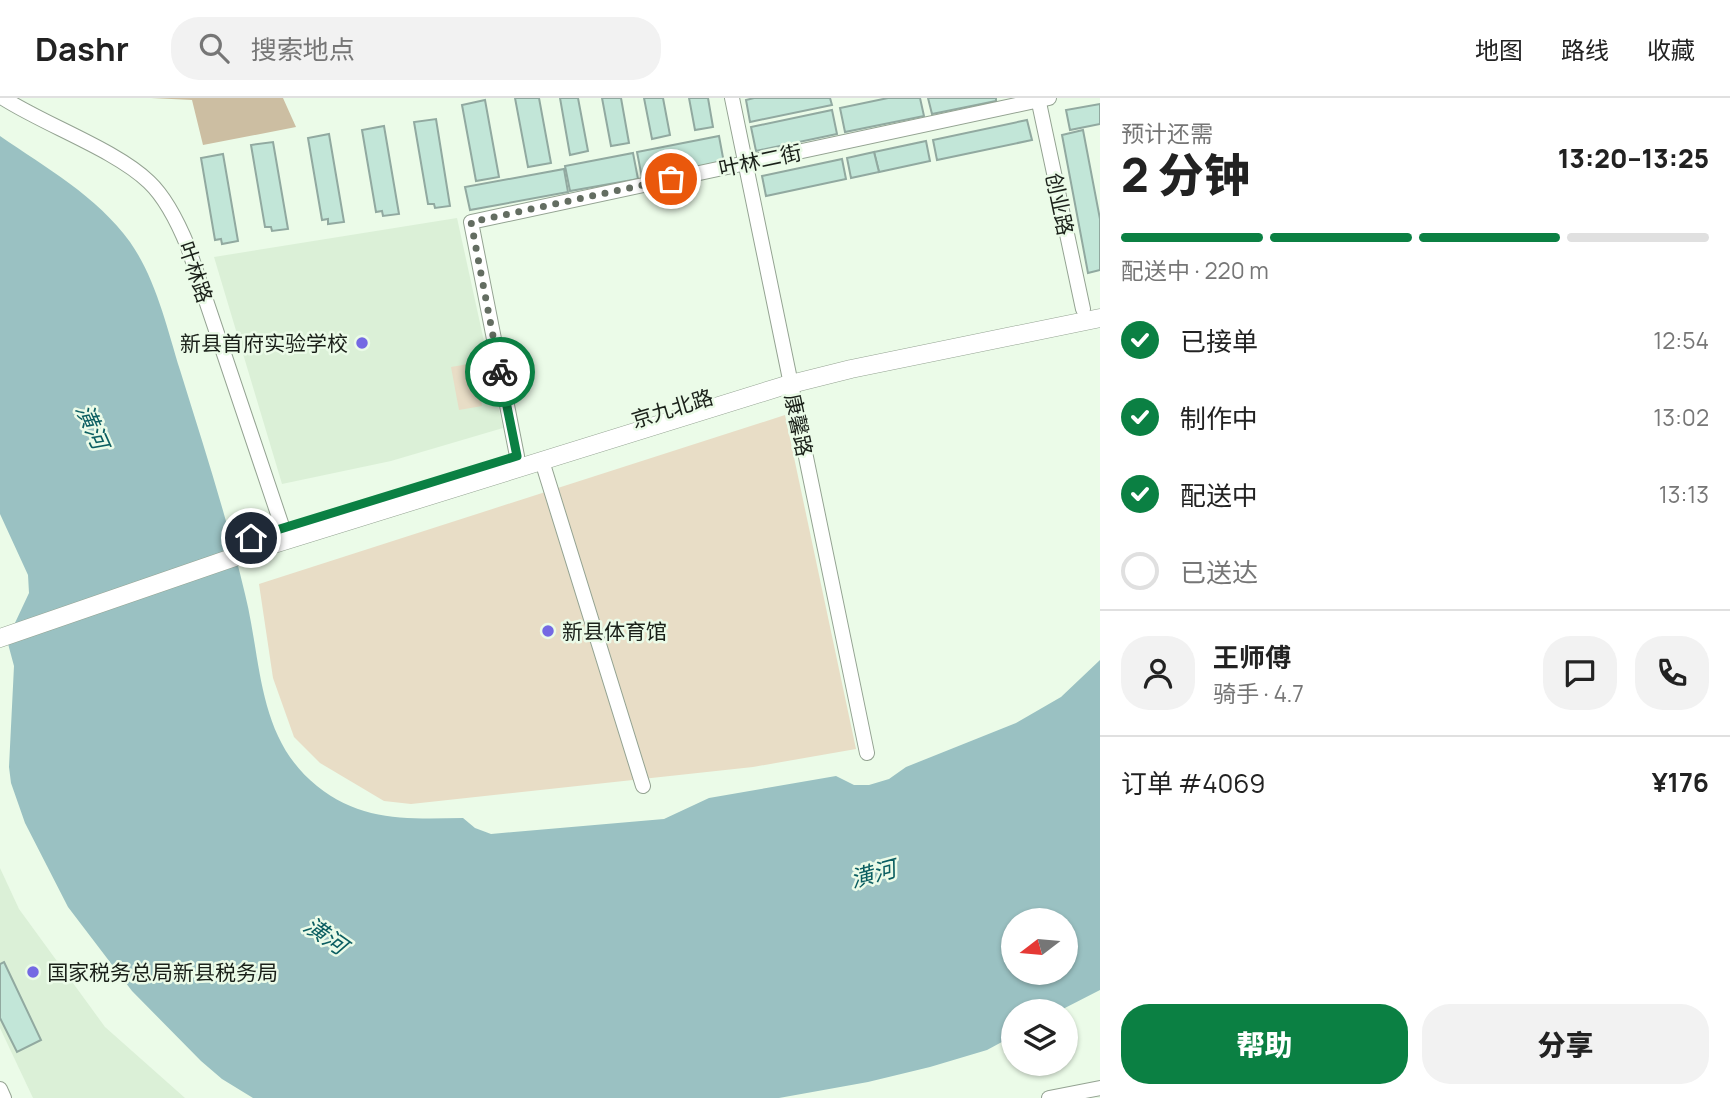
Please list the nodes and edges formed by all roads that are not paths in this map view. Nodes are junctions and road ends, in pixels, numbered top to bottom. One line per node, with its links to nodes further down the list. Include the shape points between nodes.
1 (4, 98): 10 (street, 叶林路, via 149,181 169,209 188,247)
2 (732, 98): 4 (street, 康馨路)
3 (1041, 99): 4 (street, 叶林二街); 5 (street, 创业路)
4 (745, 163): 7 (street, 康馨路); 8 (street, 叶林二街, via 471,222)
5 (1091, 307): 7 (main road, 京九北路)
6 (1100, 318): 7 (main road, 京九北路)
7 (789, 379): 8 (main road, 京九北路); 9 (main road, 京九北路); 14 (street, 康馨路)
8 (517, 456): 10 (main road, 京九北路)
9 (542, 461): 11 (main road, 京九北路); 15 (street)
10 (283, 529): 11 (main road, 京九北路)
11 (253, 544): 12 (main road); 13 (main road)
12 (0, 626)
13 (0, 638)
14 (867, 753)
15 (643, 786)
16 (1100, 1088): 19 (street)
17 (0, 1089): 18 (street)
18 (4, 1098)
19 (1049, 1098)

